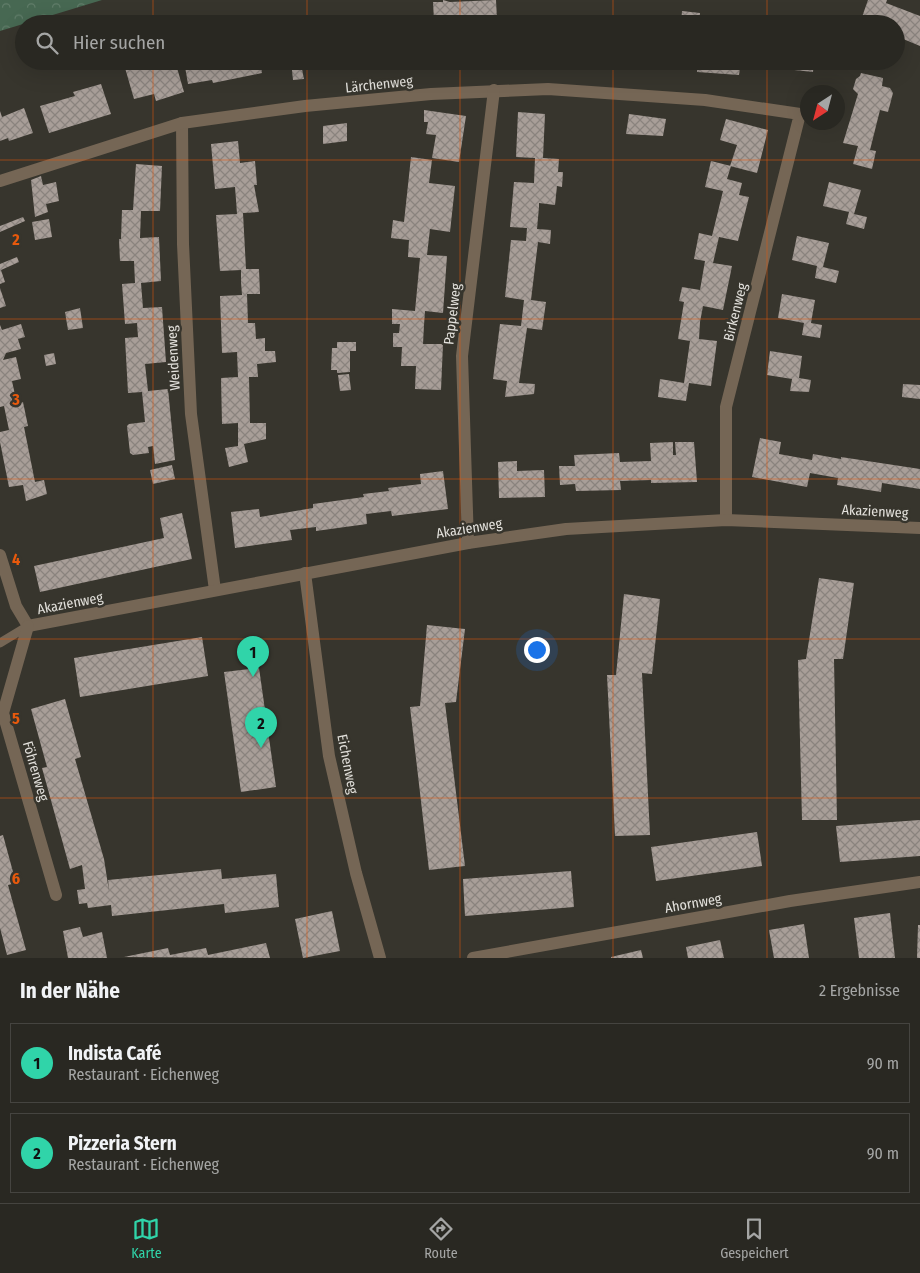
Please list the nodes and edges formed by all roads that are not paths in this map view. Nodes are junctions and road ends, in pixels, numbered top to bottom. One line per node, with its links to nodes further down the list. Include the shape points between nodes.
1 (494, 90): 2 (street, Lärchenweg, via 548,90 705,100); 3 (street, Lärchenweg, via 305,106); 7 (street, Pappelweg, via 462,356)
2 (800, 114): 5 (street, Birkenweg, via 726,407)
3 (182, 123): 4 (street, Lärchenweg); 10 (street, Weidenweg, via 183,244 191,414)
4 (0, 181)
5 (726, 520): 6 (street, Akazienweg); 7 (street, Akazienweg, via 566,529)
6 (920, 528)
7 (468, 543): 9 (street, Akazienweg)
8 (0, 555): 11 (street, via 16,606)
9 (305, 573): 10 (street, Akazienweg); 15 (street, Eichenweg, via 330,756 356,873)
10 (215, 590): 11 (street, Akazienweg)
11 (28, 626): 12 (lane); 14 (street, Föhrenweg, via 3,713)
12 (0, 643)
13 (920, 882): 16 (street, Ahornweg, via 790,901)
14 (56, 895)
15 (380, 958)
16 (473, 958)

